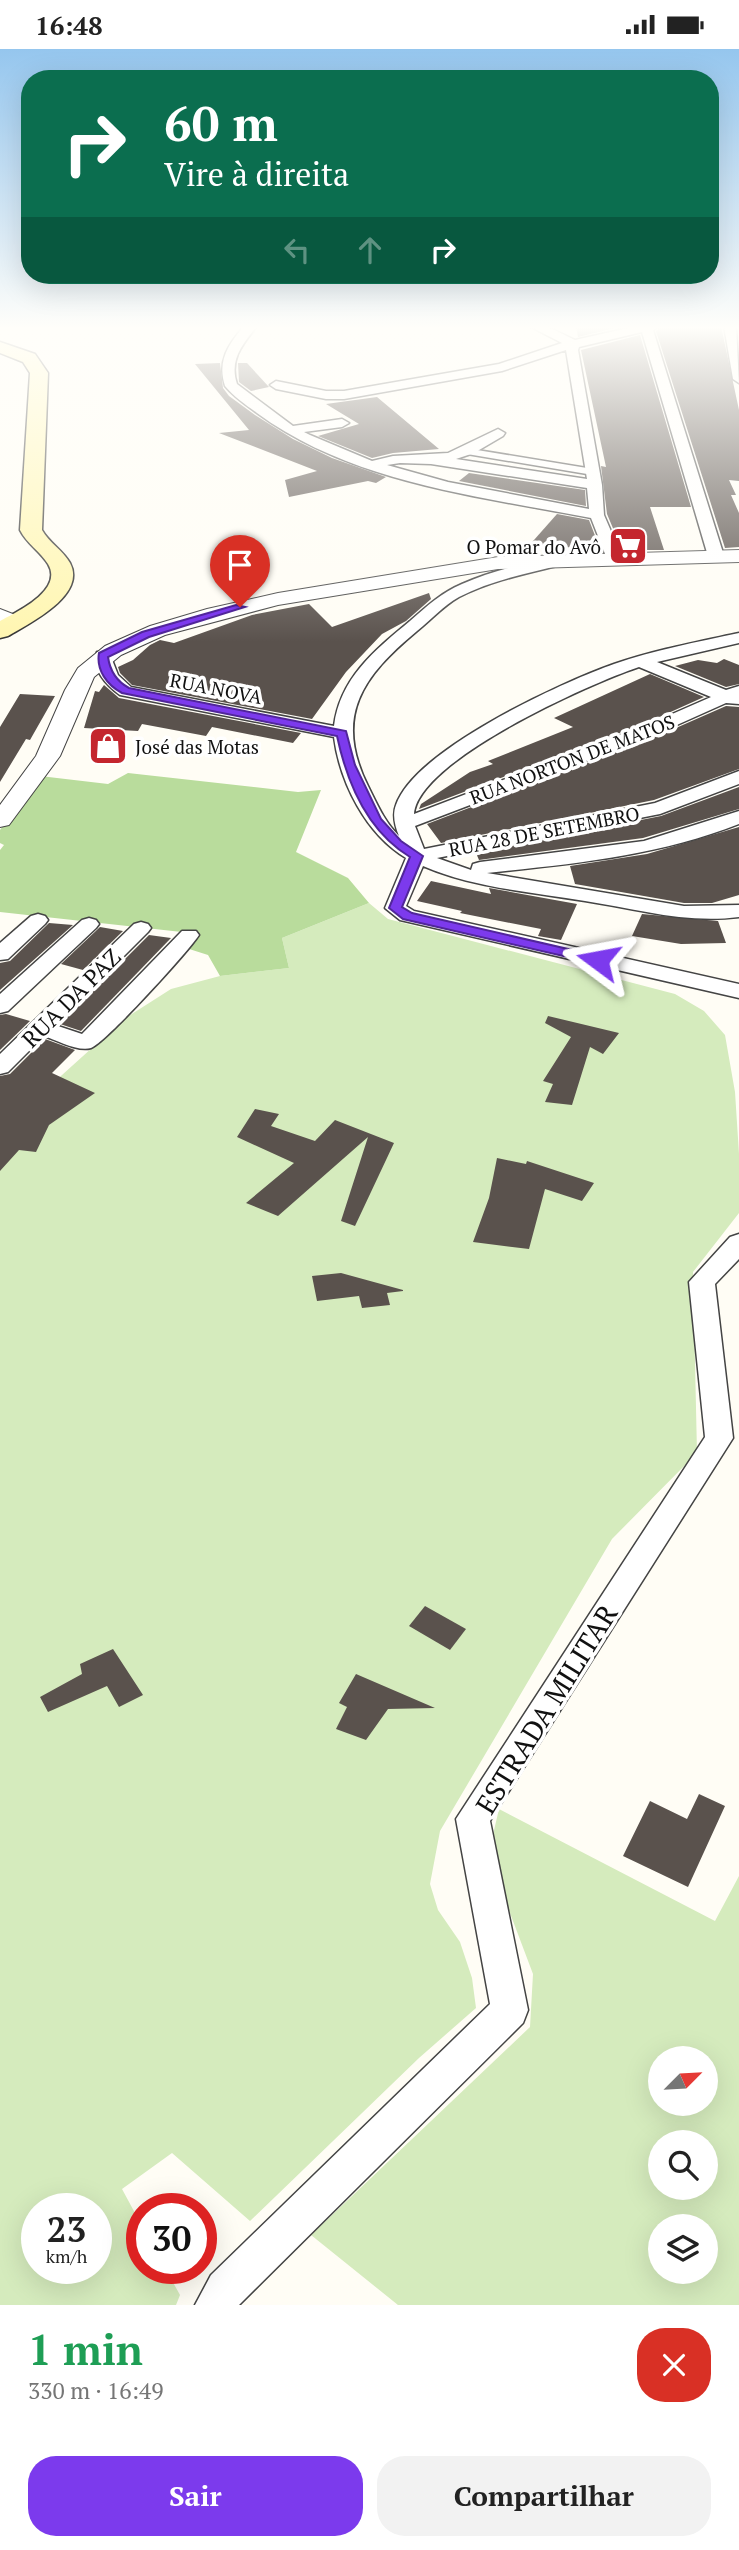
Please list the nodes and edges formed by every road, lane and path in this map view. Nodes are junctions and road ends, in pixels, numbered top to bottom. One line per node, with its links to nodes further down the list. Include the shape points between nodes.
1 (36, 431): 15 (main road, via 31,530 58,563 61,584 48,600)
2 (294, 431): 8 (street)
3 (586, 431): 9 (street)
4 (680, 431): 12 (street)
5 (498, 433): 6 (street)
6 (465, 451): 7 (street); 9 (street)
7 (433, 460): 8 (street, via 398,457); 9 (street)
8 (372, 465): 10 (street)
9 (594, 479): 10 (street)
10 (597, 515): 13 (street)
11 (739, 556): 12 (street)
12 (716, 557): 13 (street)
13 (615, 559): 14 (street)
14 (564, 560): 17 (street, via 498,563 260,601 146,634); 20 (street, RUA 28 DE SETEMBRO, via 499,575 451,594 375,659 353,687 341,721)
15 (5, 622)
16 (739, 638): 18 (street)
17 (103, 656): 20 (street, RUA NOVA, via 105,670 126,691); 23 (street, via 86,673 51,749)
18 (641, 662): 19 (street); 24 (street, via 556,695 462,748 411,788)
19 (735, 697): 24 (street, RUA NORTON DE MATOS)
20 (342, 733): 25 (street, RUA 28 DE SETEMBRO, via 349,765 376,821 396,844)
21 (739, 777): 25 (street, RUA 28 DE SETEMBRO, via 660,809)
22 (739, 817): 26 (street, via 637,850)
23 (0, 820)
24 (404, 824): 25 (street)
25 (417, 856): 26 (street); 33 (street, via 395,908 407,916)
26 (452, 871): 27 (street, via 672,910)
27 (739, 911)
28 (38, 920): 32 (street)
29 (89, 924): 34 (street)
30 (141, 928): 35 (street, RUA DA PAZ)
31 (189, 935): 35 (street, via 86,1042)
32 (0, 954)
33 (737, 993)
34 (0, 1006)
35 (40, 1028): 36 (street, RUA DA PAZ)
36 (0, 1067)
37 (739, 1244): 38 (street, ESTRADA MILITAR, via 702,1282 719,1438 473,1819 510,2010 225,2289)
38 (216, 2305)

